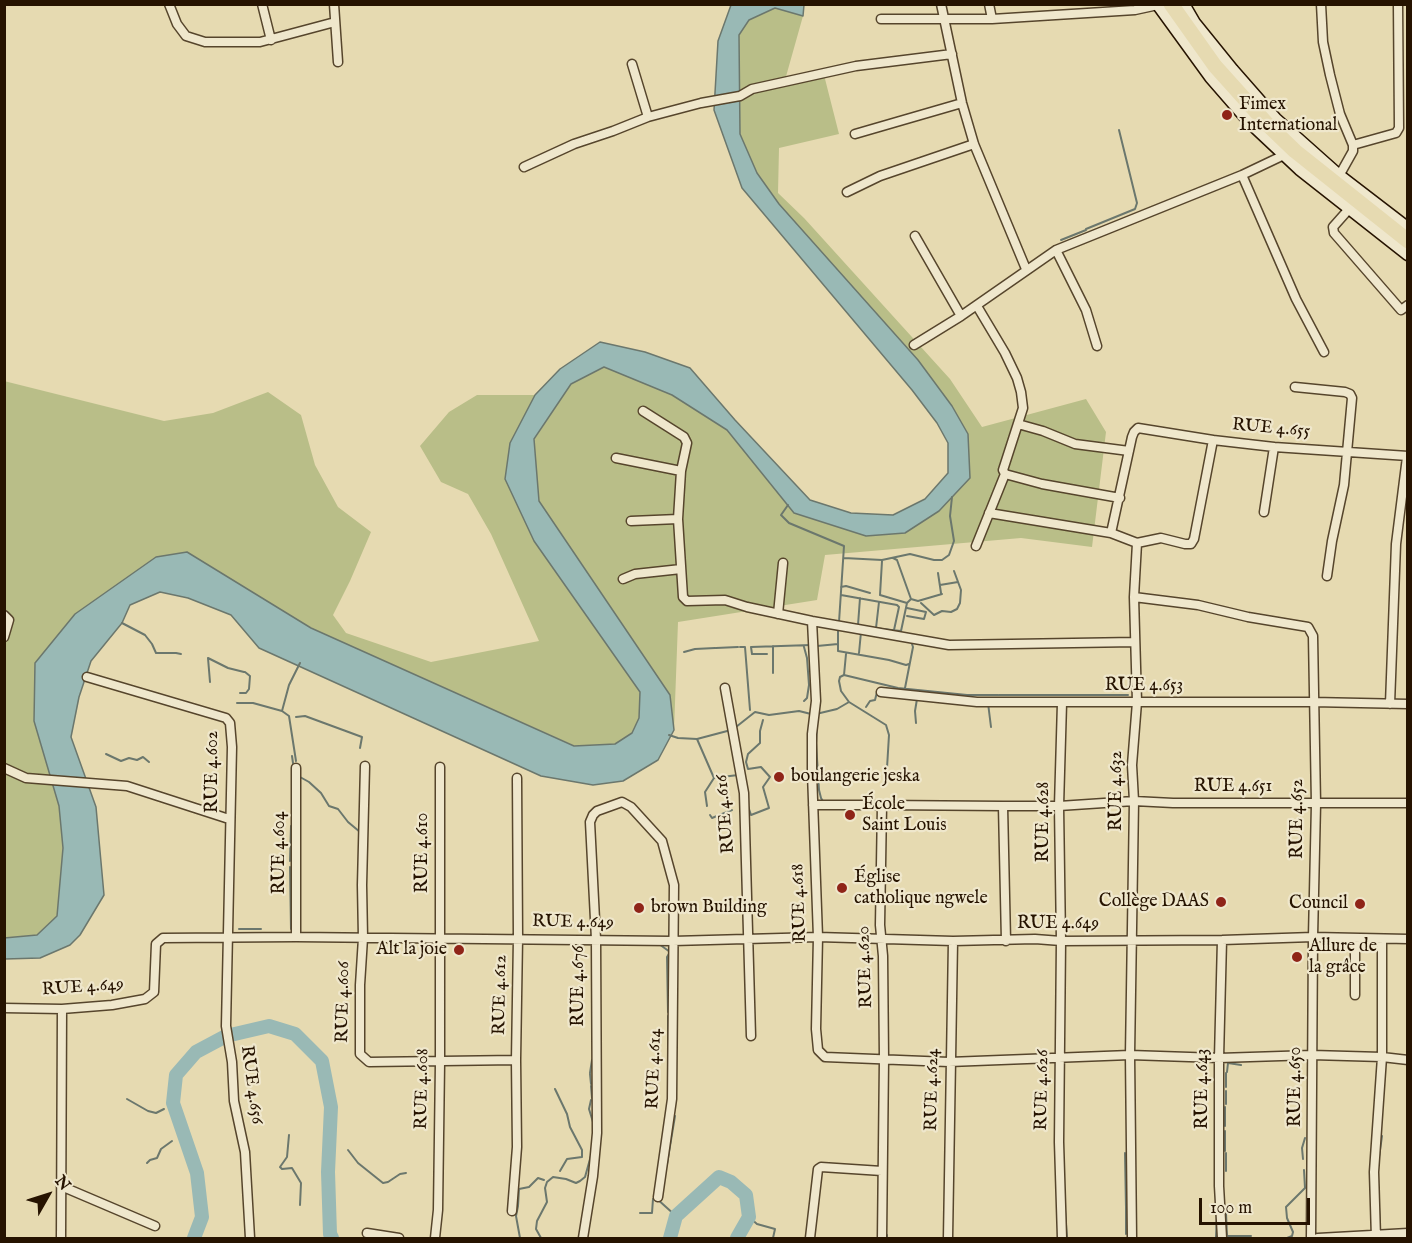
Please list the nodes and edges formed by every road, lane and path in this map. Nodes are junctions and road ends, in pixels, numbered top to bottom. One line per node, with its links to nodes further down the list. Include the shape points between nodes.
1 (169, 4): 15 (street, via 177,24 194,40 234,43)
2 (262, 4): 15 (street)
3 (334, 4): 14 (street)
4 (940, 4): 12 (street)
5 (989, 4): 13 (street)
6 (1171, 4): 32 (highway, via 1215,66 1268,125 1294,151)
7 (1183, 4): 27 (main road, via 1194,23 1275,119)
8 (1321, 4): 23 (street, via 1330,75)
9 (1398, 4): 23 (street, via 1399,129)
10 (1158, 5): 13 (street, via 1135,10); 24 (main road, via 1211,77)
11 (881, 19): 12 (street)
12 (944, 19): 13 (street); 16 (street)
13 (992, 19)
14 (334, 22): 15 (street); 17 (street)
15 (271, 39)
16 (952, 54): 19 (street); 20 (street, via 856,66)
17 (338, 62)
18 (632, 64): 20 (street)
19 (962, 103): 21 (street); 22 (street)
20 (648, 117): 25 (street)
21 (855, 134)
22 (974, 144): 28 (street, via 880,176); 35 (street)
23 (1353, 145): 27 (street)
24 (1284, 155): 26 (street); 29 (main road)
25 (524, 167)
26 (1242, 175): 33 (street); 41 (street, via 1296,299)
27 (1339, 176): 30 (main road)
28 (847, 192)
29 (1349, 209): 34 (main road); 36 (street, via 1333,228 1334,233 1401,310)
30 (1407, 229)
31 (915, 236): 38 (street)
32 (1407, 241)
33 (1056, 250): 35 (street); 40 (street, via 1086,310)
34 (1407, 254)
35 (1026, 269): 37 (street)
36 (1407, 304)
37 (977, 306): 38 (street); 44 (street, via 1017,378 1023,408)
38 (961, 316): 39 (street)
39 (914, 345)
40 (1097, 346)
41 (1324, 352)
42 (1295, 387): 48 (street, via 1350,394)
43 (643, 411): 51 (street, via 686,439)
44 (1018, 424): 47 (street, via 1075,444); 52 (street)
45 (1212, 440): 46 (street, RUE 4.655); 47 (street, RUE 4.655, via 1138,428); 59 (street, via 1191,544 1161,538)
46 (1274, 447): 48 (street, RUE 4.655); 54 (street)
47 (1129, 451): 53 (street)
48 (1347, 452): 49 (street, RUE 4.655); 63 (street)
49 (1407, 456): 77 (street, via 1396,544)
50 (616, 458): 51 (street)
51 (681, 471): 56 (street)
52 (1005, 474): 53 (street); 55 (street)
53 (1120, 498): 58 (street)
54 (1264, 512)
55 (989, 513): 58 (street); 60 (street)
56 (678, 519): 57 (street); 62 (street)
57 (631, 521)
58 (1111, 533): 59 (street)
59 (1137, 543): 65 (street, RUE 4.632)
60 (976, 546)
61 (783, 563): 66 (street)
62 (681, 569): 64 (street); 66 (street, via 683,597 687,601 725,600)
63 (1327, 576)
64 (623, 579)
65 (1134, 597): 70 (street, RUE 4.632); 75 (street, via 1308,627 1313,636)
66 (778, 614): 68 (street)
67 (4, 615): 69 (street, via 9,620)
68 (812, 621): 70 (street, via 949,645); 87 (street, RUE 4.618, via 816,701 812,734)
69 (4, 637)
70 (1135, 642): 74 (street, RUE 4.632)
71 (87, 677): 91 (street, RUE 4.602, via 229,720)
72 (725, 688): 98 (street, RUE 4.616, via 744,793)
73 (881, 692): 76 (street, RUE 4.653, via 977,702)
74 (1137, 702): 75 (street, RUE 4.653); 76 (street, RUE 4.653); 84 (street, RUE 4.632, via 1132,765)
75 (1313, 702): 77 (street, RUE 4.653); 86 (street, RUE 4.652)
76 (1062, 703): 90 (street, RUE 4.628)
77 (1390, 704): 78 (street, RUE 4.653)
78 (1407, 704)
79 (365, 766): 96 (street, RUE 4.606)
80 (440, 767): 101 (street, RUE 4.610)
81 (4, 768): 91 (street, via 26,778 127,786)
82 (296, 768): 93 (street, RUE 4.604)
83 (517, 778): 97 (street, RUE 4.612)
84 (1134, 801): 86 (street, RUE 4.651); 90 (street, RUE 4.651); 110 (street, RUE 4.632)
85 (1407, 803): 86 (street, RUE 4.651)
86 (1316, 804): 95 (street, RUE 4.652)
87 (813, 805): 88 (street); 94 (street, RUE 4.618)
88 (882, 805): 89 (street); 99 (street, RUE 4.620)
89 (1003, 806): 90 (street, RUE 4.651); 105 (street)
90 (1059, 806): 109 (street, RUE 4.628)
91 (229, 819): 92 (street, RUE 4.602)
92 (228, 936): 93 (street, RUE 4.649); 113 (street, RUE 4.649, via 159,940 156,987 145,999); 134 (street, RUE 4.656, via 226,1026 234,1101 246,1152)
93 (297, 937): 96 (street, RUE 4.649)
94 (818, 937): 98 (street, RUE 4.649); 99 (street, RUE 4.649); 120 (street, RUE 4.618, via 818,1050 825,1057)
95 (1312, 937): 100 (street, RUE 4.649); 106 (street, RUE 4.649); 116 (street, RUE 4.650)
96 (363, 938): 101 (street, RUE 4.649); 124 (street, RUE 4.606, via 360,1054 369,1062)
97 (518, 938): 101 (street, RUE 4.649); 102 (street, RUE 4.649); 122 (street, RUE 4.612)
98 (749, 938): 107 (street, RUE 4.649); 114 (street, RUE 4.616)
99 (882, 938): 108 (street, RUE 4.649); 120 (street, RUE 4.620)
100 (1355, 938): 103 (street, RUE 4.649); 111 (street)
101 (440, 939): 124 (street, RUE 4.608)
102 (596, 939): 107 (street, RUE 4.649); 107 (street, RUE 4.676, via 590,822 597,811 622,802 658,835 666,849 674,885); 137 (street, RUE 4.676, via 597,1133)
103 (1382, 939): 104 (street, RUE 4.649); 117 (street)
104 (1407, 939)
105 (1006, 940): 108 (street, RUE 4.649); 109 (street, RUE 4.649)
106 (1222, 940): 110 (street, RUE 4.649); 119 (street, RUE 4.643)
107 (673, 941): 127 (street, RUE 4.614, via 672,1099)
108 (953, 941): 123 (street, RUE 4.624)
109 (1061, 941): 110 (street, RUE 4.649); 118 (street, RUE 4.626)
110 (1132, 941): 115 (street, RUE 4.632)
111 (1355, 995)
112 (4, 1008): 113 (street, RUE 4.649)
113 (62, 1009): 126 (street)
114 (751, 1036)
115 (1130, 1055): 118 (street, RUE 4.618); 119 (street, RUE 4.618); 142 (street, RUE 4.632)
116 (1312, 1055): 117 (street, RUE 4.618); 119 (street, RUE 4.618); 144 (street, RUE 4.650)
117 (1382, 1057): 121 (street, RUE 4.618); 132 (street, via 1374,1172)
118 (1060, 1058): 123 (street, RUE 4.618); 141 (street, RUE 4.626)
119 (1219, 1058): 143 (street, RUE 4.643)
120 (884, 1059): 123 (street, RUE 4.618); 125 (street, RUE 4.620)
121 (1407, 1059)
122 (516, 1060): 124 (street, RUE 4.606); 128 (street, RUE 4.612, via 517,1147)
123 (949, 1062): 140 (street, RUE 4.624)
124 (440, 1063): 136 (street, RUE 4.608)
125 (882, 1171): 138 (street, via 818,1169); 139 (street, RUE 4.620)
126 (61, 1186): 129 (street); 133 (street)
127 (658, 1197)
128 (512, 1211)
129 (155, 1226)
130 (367, 1233): 135 (street)
131 (1407, 1233): 132 (street)
132 (1376, 1237): 145 (street)
133 (61, 1239)
134 (250, 1239)
135 (399, 1239)
136 (435, 1239)
137 (582, 1239)
138 (810, 1239)
139 (882, 1239)
140 (948, 1239)
141 (1062, 1239)
142 (1132, 1239)
143 (1222, 1239)
144 (1311, 1239)
145 (1318, 1239)

